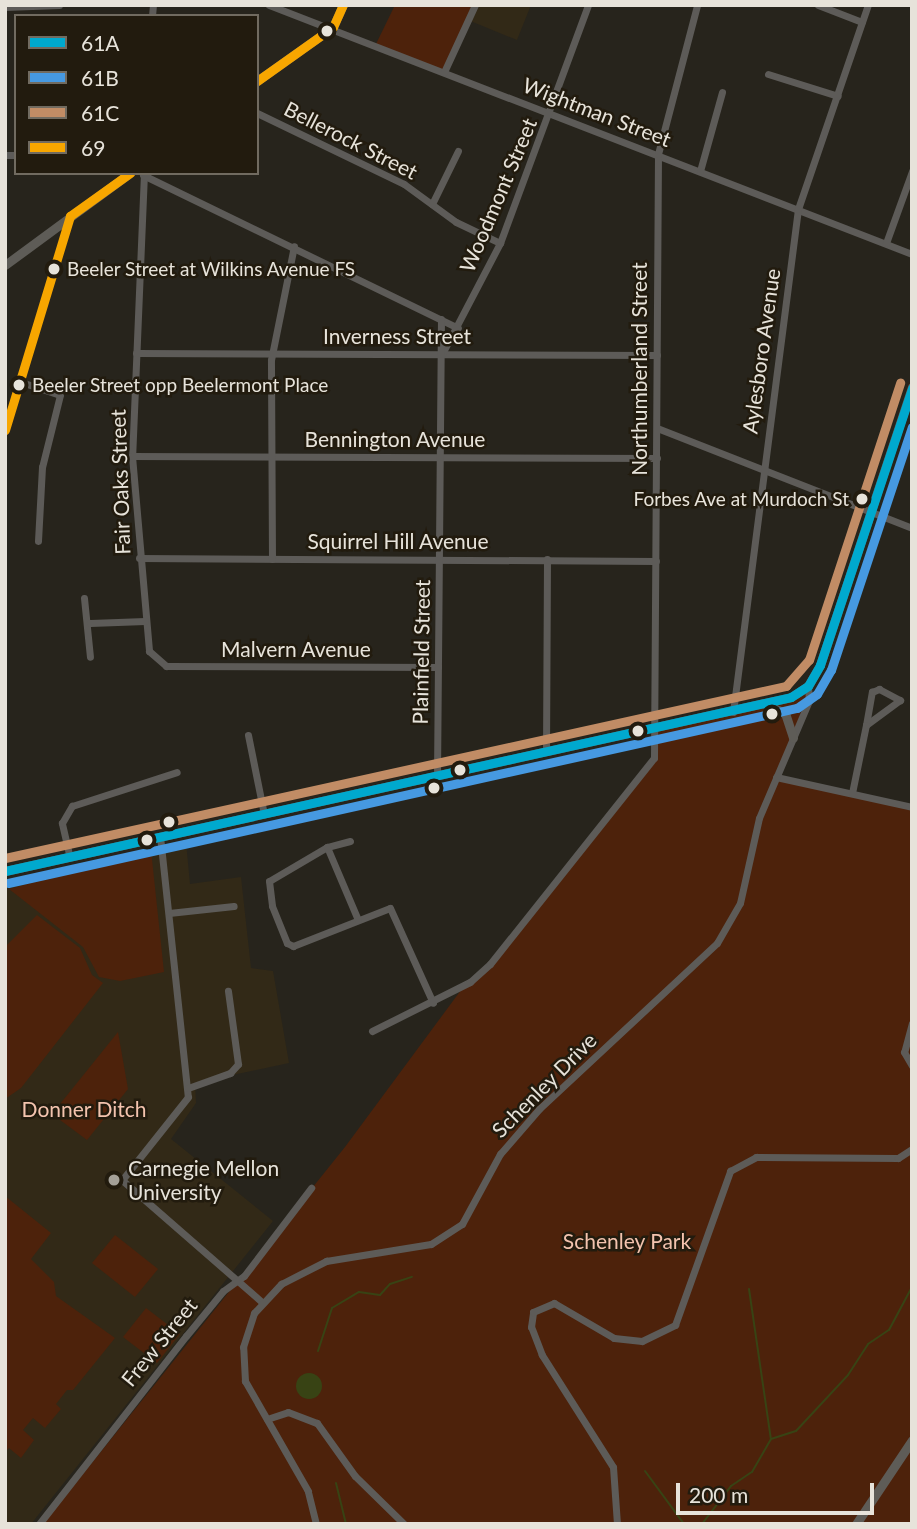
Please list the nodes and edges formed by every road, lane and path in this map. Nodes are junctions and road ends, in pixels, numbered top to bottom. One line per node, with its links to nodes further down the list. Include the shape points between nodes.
1 (59, 5): 9 (street)
2 (269, 5): 11 (street, Wightman Street)
3 (344, 5): 11 (main road)
4 (475, 5): 12 (street)
5 (588, 5): 17 (street, Woodmont Street)
6 (697, 5): 20 (street, Northumberland Street)
7 (818, 5): 10 (street)
8 (868, 5): 10 (street, Aylesboro Avenue)
9 (5, 7)
10 (862, 22): 16 (street, Aylesboro Avenue)
11 (333, 27): 12 (street, Wightman Street); 14 (main road)
12 (444, 72): 17 (street, Wightman Street)
13 (768, 74): 16 (street)
14 (259, 80)
15 (722, 92): 21 (street)
16 (838, 96): 27 (street, Aylesboro Avenue)
17 (552, 113): 20 (street, Wightman Street); 29 (street, Woodmont Street)
18 (259, 114): 26 (street, Bellerock Street, via 404,184)
19 (458, 151): 26 (street)
20 (658, 154): 21 (street, Wightman Street); 39 (street, Northumberland Street)
21 (701, 171): 27 (street, Wightman Street)
22 (912, 171): 30 (street)
23 (127, 175): 28 (main road)
24 (143, 175): 36 (street, Fair Oaks Street)
25 (145, 175): 31 (street)
26 (432, 204): 29 (street, Bellerock Street)
27 (798, 209): 30 (street, Wightman Street); 48 (street, Aylesboro Avenue)
28 (70, 216): 33 (main road); 40 (street)
29 (500, 243): 35 (street, Woodmont Street)
30 (886, 243): 32 (street, Wightman Street)
31 (294, 246): 34 (street); 37 (street)
32 (912, 254)
33 (5, 265)
34 (441, 319): 35 (street); 38 (street, Plainfield Street)
35 (458, 328): 38 (street, Woodmont Street)
36 (136, 353): 37 (street, Inverness Street); 44 (street, Fair Oaks Street)
37 (272, 353): 38 (street, Inverness Street); 45 (street)
38 (442, 355): 39 (street, Inverness Street); 46 (street, Plainfield Street)
39 (657, 355): 42 (street, Northumberland Street)
40 (20, 382): 43 (street); 51 (street, via 60,395 42,467)
41 (912, 387): 49 (main road)
42 (656, 428): 47 (street, Northumberland Street); 48 (street)
43 (5, 430)
44 (132, 456): 45 (street, Bennington Avenue); 52 (street, Fair Oaks Street)
45 (270, 456): 46 (street, Bennington Avenue); 53 (street)
46 (439, 456): 47 (street, Bennington Avenue); 54 (street, Plainfield Street)
47 (657, 458): 56 (street, Northumberland Street)
48 (762, 470): 49 (street); 65 (street, Aylesboro Avenue)
49 (870, 512): 50 (street); 63 (main road, via 820,665)
50 (912, 528)
51 (38, 541)
52 (139, 558): 53 (street, Squirrel Hill Avenue); 58 (street, Fair Oaks Street)
53 (272, 559): 54 (street, Squirrel Hill Avenue)
54 (440, 559): 55 (street, Squirrel Hill Avenue); 62 (street, Plainfield Street)
55 (547, 559): 56 (street, Squirrel Hill Avenue); 70 (street)
56 (656, 561): 67 (street, Northumberland Street)
57 (84, 598): 59 (street)
58 (145, 621): 59 (street); 61 (street, Fair Oaks Street)
59 (90, 623): 60 (street)
60 (90, 657)
61 (156, 662): 62 (street, Malvern Avenue, via 166,666)
62 (438, 667): 72 (street, Plainfield Street)
63 (808, 686): 64 (main road); 69 (street, Schenley Drive, via 810,697)
64 (763, 705): 65 (main road); 69 (main road, via 785,713)
65 (733, 712): 67 (main road)
66 (866, 725): 66 (street, via 897,705 898,695 872,692); 74 (street)
67 (655, 729): 70 (main road); 86 (street, Northumberland Street, via 654,758 514,935 470,982)
68 (248, 736): 76 (street)
69 (793, 738): 73 (street, Schenley Drive)
70 (546, 752): 72 (main road)
71 (177, 772): 80 (street, via 72,806 62,823)
72 (437, 776): 76 (main road)
73 (776, 777): 74 (street); 94 (street, Schenley Drive, via 753,838 740,903 717,943 530,1119 500,1154 462,1224 431,1244 326,1261 281,1284)
74 (852, 793): 75 (street)
75 (912, 807)
76 (264, 814): 77 (main road)
77 (160, 836): 80 (main road); 83 (street)
78 (350, 841): 79 (street)
79 (327, 847): 84 (street); 84 (street, via 269,881 282,931 293,946)
80 (69, 854): 81 (main road)
81 (5, 871)
82 (234, 906): 83 (street)
83 (169, 913): 90 (street)
84 (358, 920): 86 (street, via 394,910)
85 (228, 990): 90 (street, via 236,1068)
86 (433, 1003): 88 (street, Northumberland Street)
87 (912, 1023): 89 (street, via 904,1052)
88 (372, 1031)
89 (912, 1066)
90 (188, 1088): 93 (street, via 188,1097 122,1180)
91 (912, 1149): 100 (street, via 898,1158 756,1157 730,1171 675,1325 642,1341 614,1338 554,1303 533,1312 531,1327 542,1355 612,1467)
92 (311, 1188): 93 (street, Frew Street)
93 (235, 1282): 94 (street); 97 (street, Frew Street, via 186,1336)
94 (262, 1302): 95 (street, Schenley Drive, via 246,1331 242,1359 249,1390)
95 (267, 1419): 98 (street, Schenley Drive, via 308,1491); 99 (street, via 296,1413 317,1423 355,1476)
96 (912, 1440): 101 (main road)
97 (39, 1524)
98 (316, 1524)
99 (404, 1524)
100 (618, 1524)
101 (856, 1524)

